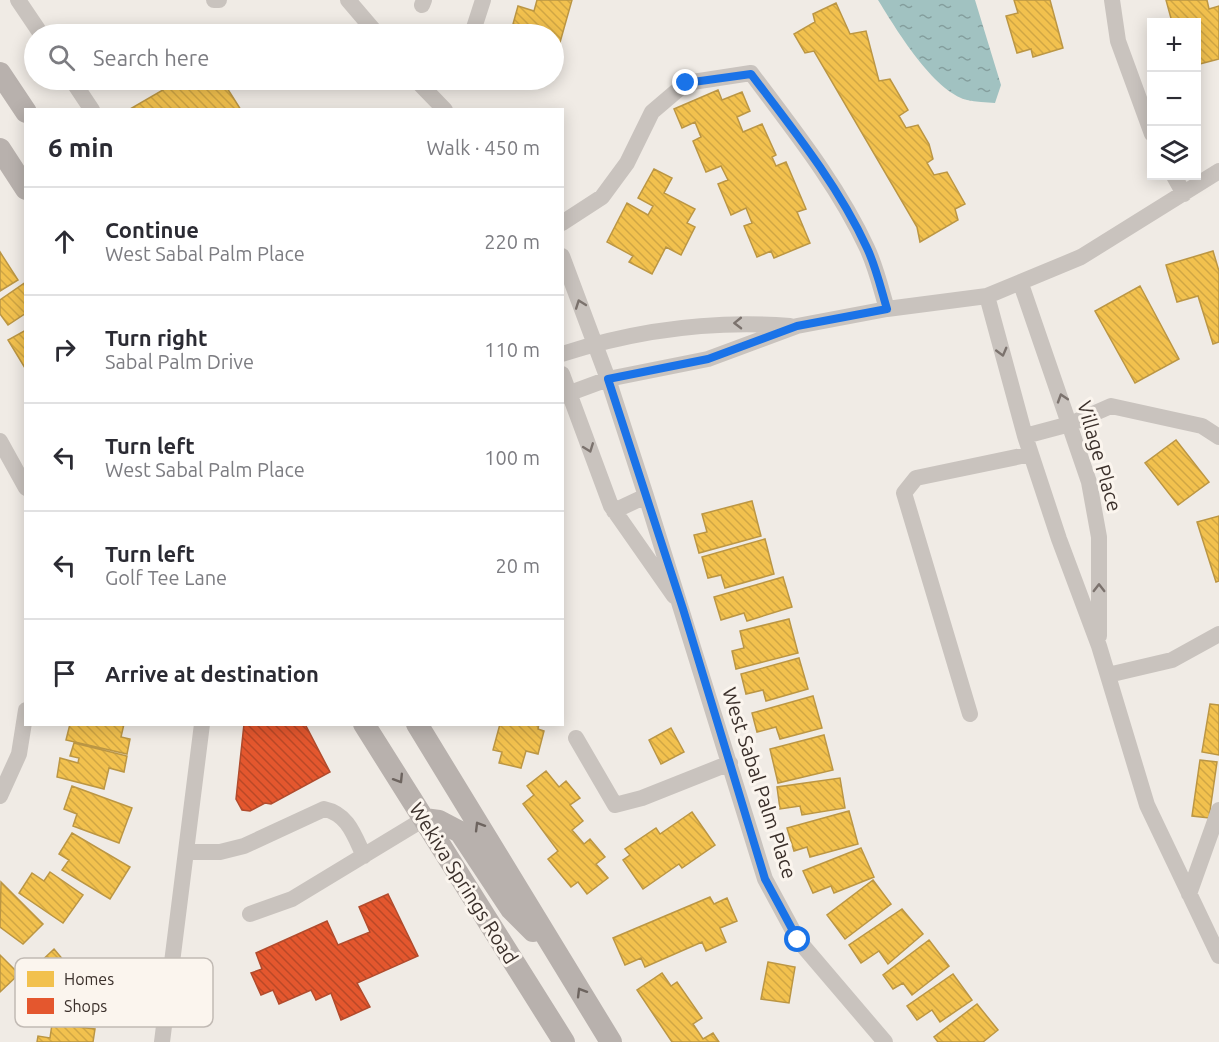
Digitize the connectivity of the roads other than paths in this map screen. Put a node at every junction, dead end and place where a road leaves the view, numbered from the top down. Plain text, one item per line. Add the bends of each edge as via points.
1 (18, 0) edge
2 (214, 0) edge
3 (219, 0) edge
4 (348, 0) edge
5 (483, 0) edge
6 (1112, 0) edge
7 (34, 24) edge
8 (369, 24) edge
9 (475, 24) edge
10 (0, 73) edge
11 (79, 90) edge
12 (425, 90) edge
13 (426, 90) edge
14 (91, 108) edge
15 (437, 108) edge
16 (443, 108) edge
17 (24, 109) edge
18 (1149, 126) edge
19 (0, 149) edge
20 (1219, 171) edge
21 (1176, 180) edge
22 (24, 186) edge
23 (1184, 194) junction
24 (564, 222) edge
25 (564, 261) edge
26 (1021, 284) junction
27 (987, 296) junction
28 (887, 309) junction
29 (797, 326) junction
30 (595, 343) junction
31 (564, 353) edge
32 (608, 379) junction
33 (566, 395) edge
34 (1070, 424) junction
35 (1025, 436) junction
36 (1219, 437) edge
37 (0, 441) edge
38 (1031, 454) junction
39 (24, 484) edge
40 (646, 496) junction
41 (614, 511) junction
42 (683, 609) junction
43 (1219, 634) edge
44 (1099, 646) junction
45 (1108, 675) junction
46 (970, 714) dead end
47 (24, 723) edge
48 (202, 726) edge
49 (365, 726) edge
50 (418, 726) edge
51 (576, 738) dead end
52 (730, 763) junction
53 (0, 796) edge
54 (1219, 810) edge
55 (424, 819) junction
56 (186, 852) junction
57 (364, 856) junction
58 (1189, 894) junction
59 (250, 914) dead end
60 (1219, 956) edge
61 (173, 958) edge
62 (561, 960) junction
63 (164, 1027) edge
64 (162, 1042) edge
65 (564, 1042) edge
66 (611, 1042) edge
67 (885, 1042) edge

1 - 7 street
2 - 3 street
4 - 8 street
5 - 9 street
6 - 18 street via 1118,41
10 - 17 main road
11 - 14 street
12 - 15 street
13 - 16 street
19 - 22 main road
20 - 23 street
21 - 23 street
23 - 26 street via 1081,257
24 - 28 street via 602,196 627,163 652,112 686,83 751,74 845,209 867,249
30 -> 25 street, West Sabal Palm Place
26 - 27 street
34 -> 26 street, Village Place
27 - 28 street
27 -> 35 street, Village Place
28 - 29 street
29 -> 30 street via 740,322 669,328
29 - 32 street via 708,359
30 - 31 street
30 - 32 street, West Sabal Palm Place
32 - 33 street
32 - 40 street, West Sabal Palm Place
33 -> 41 street, West Sabal Palm Place
34 - 35 street
34 - 36 street via 1111,406 1193,423
44 -> 34 street, Village Place via 1100,537 1089,482
35 - 38 street, Village Place
37 - 39 street
38 - 44 street, Village Place
38 - 46 street via 916,478 904,493
40 - 41 street
40 - 42 street, West Sabal Palm Place
41 - 42 street, West Sabal Palm Place
42 - 52 street, West Sabal Palm Place
43 - 45 street via 1172,660
44 - 45 street, Village Place
45 - 58 street, Village Place via 1147,805
47 - 53 street via 19,754
48 - 56 street
49 -> 55 main road, Wekiva Springs Road
62 -> 50 main road
51 - 52 street via 615,805
52 - 67 street, West Sabal Palm Place via 765,879 798,940
54 - 58 street
55 - 57 street
55 - 62 main road via 460,832 511,909
55 - 65 main road, Wekiva Springs Road
56 - 57 street via 220,852 244,846 324,809 340,814 348,822
56 - 61 street
57 - 59 street via 292,899
58 - 60 street, Village Place
66 -> 62 main road
63 - 64 street

